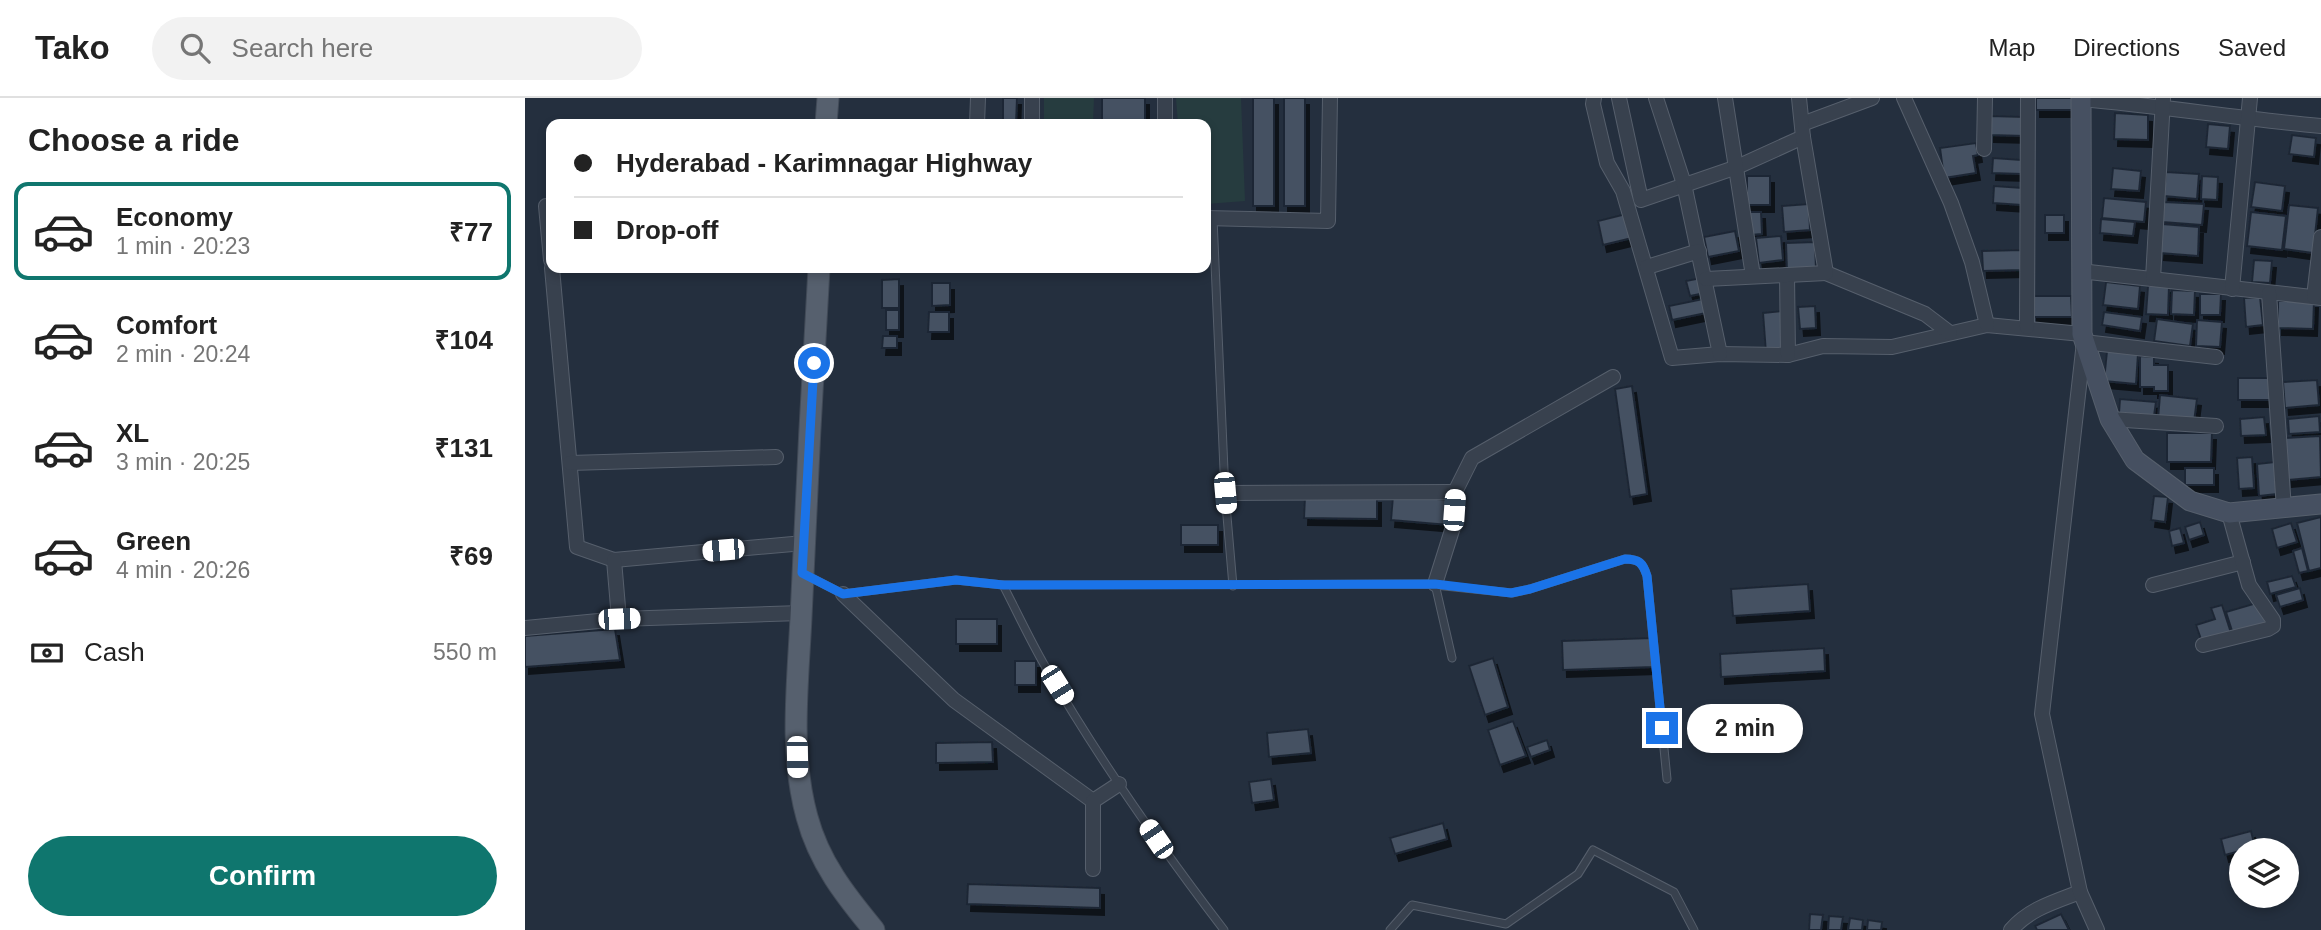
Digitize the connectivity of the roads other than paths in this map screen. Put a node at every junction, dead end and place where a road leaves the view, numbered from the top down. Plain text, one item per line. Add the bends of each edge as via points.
1 (828, 98) edge
2 (978, 98) edge
3 (1032, 98) edge
4 (1165, 98) edge
5 (1330, 98) edge
6 (1594, 98) edge
7 (1619, 98) edge
8 (1656, 98) edge
9 (1725, 98) edge
10 (1799, 98) edge
11 (1871, 98) edge
12 (1905, 98) edge
13 (1985, 98) edge
14 (2028, 98) edge
15 (2250, 98) edge
16 (2081, 99) edge
17 (2163, 102) edge
18 (827, 119) edge
19 (978, 119) edge
20 (1032, 119) edge
21 (1165, 119) edge
22 (2248, 120) junction
23 (2321, 126) edge
24 (1802, 130) junction
25 (1984, 149) dead end
26 (1737, 167) junction
27 (1684, 184) junction
28 (1211, 218) edge
29 (2321, 237) edge
30 (1699, 251) junction
31 (1211, 252) edge
32 (1647, 267) junction
33 (2080, 271) junction
34 (552, 273) edge
35 (819, 273) edge
36 (1826, 273) junction
37 (1787, 275) junction
38 (1753, 276) junction
39 (1706, 279) junction
40 (2153, 279) junction
41 (2231, 289) junction
42 (2269, 293) junction
43 (2317, 298) edge
44 (1987, 324) junction
45 (2027, 327) junction
46 (1950, 332) junction
47 (2083, 338) junction
48 (1720, 354) junction
49 (1788, 355) junction
50 (2216, 357) dead end
51 (1613, 377) dead end
52 (2110, 419) junction
53 (2216, 426) dead end
54 (776, 457) dead end
55 (570, 464) junction
56 (1455, 492) junction
57 (1225, 493) junction
58 (2321, 504) edge
59 (2284, 509) junction
60 (2229, 513) junction
61 (804, 543) junction
62 (614, 560) junction
63 (2243, 562) junction
64 (802, 573) junction
65 (1435, 584) junction
66 (1003, 585) junction
67 (2154, 585) dead end
68 (1233, 586) junction
69 (843, 594) junction
70 (801, 613) junction
71 (619, 619) junction
72 (525, 628) edge
73 (2203, 645) dead end
74 (1452, 658) dead end
75 (1667, 779) dead end
76 (1119, 784) junction
77 (1093, 801) junction
78 (1093, 869) dead end
79 (2080, 892) junction
80 (874, 930) edge
81 (1224, 930) edge
82 (1390, 930) edge
83 (1694, 930) edge
84 (2011, 930) edge
85 (2097, 930) edge

1 - 18 main road
2 - 19 street
3 - 20 street
4 - 21 street
5 - 28 street via 1328,220
6 - 32 street via 1607,163 1623,191
7 - 27 street via 1641,200
8 - 27 street
9 - 26 street
10 - 24 street
11 - 24 street
12 - 44 street via 1951,203
13 - 25 street
14 - 45 street
15 - 22 street
16 - 17 street
16 - 33 main road
17 - 22 street
17 - 40 street
22 - 23 street
22 - 41 street
24 - 26 street
24 - 36 street
26 - 27 street
26 - 38 street
27 - 30 street
29 - 43 street
30 - 32 street
30 - 39 street
31 - 57 lane
32 - 48 street via 1672,358
33 - 40 street
33 - 47 main road
34 - 55 street
35 - 61 main road
36 - 37 street
36 - 46 street via 1924,314
37 - 38 street
37 - 49 street
38 - 39 street
39 - 48 street
40 - 41 street
41 - 42 street
42 - 43 street
42 - 59 street
44 - 45 street
44 - 46 street
45 - 47 street
46 - 49 street via 1892,347 1823,346
47 - 50 street
47 - 52 main road
47 - 79 street via 2042,714
48 - 49 street
51 - 56 street via 1472,458
52 - 53 street
52 - 60 main road via 2135,460 2190,500
54 - 55 street
55 - 62 street via 577,547
56 - 57 street
56 - 65 street via 1453,527
57 - 68 lane
58 - 59 main road
59 - 60 main road
60 - 63 street
61 - 62 street
61 - 64 main road
62 - 71 street
63 - 67 street
63 - 73 street via 2249,585 2273,626
64 - 69 lane
64 - 70 main road
65 - 68 lane
65 - 74 lane
65 - 75 lane via 1511,593 1625,559 1644,565
66 - 68 lane
66 - 69 lane via 956,580
66 - 76 lane via 1044,665
69 - 77 street via 954,700
70 - 71 street
70 - 80 main road via 798,778 807,819 823,861
71 - 72 street
76 - 77 street
76 - 81 lane
77 - 78 street
79 - 84 street via 2042,906
79 - 85 street
82 - 83 lane via 1412,905 1506,924 1578,874 1593,850 1674,892

